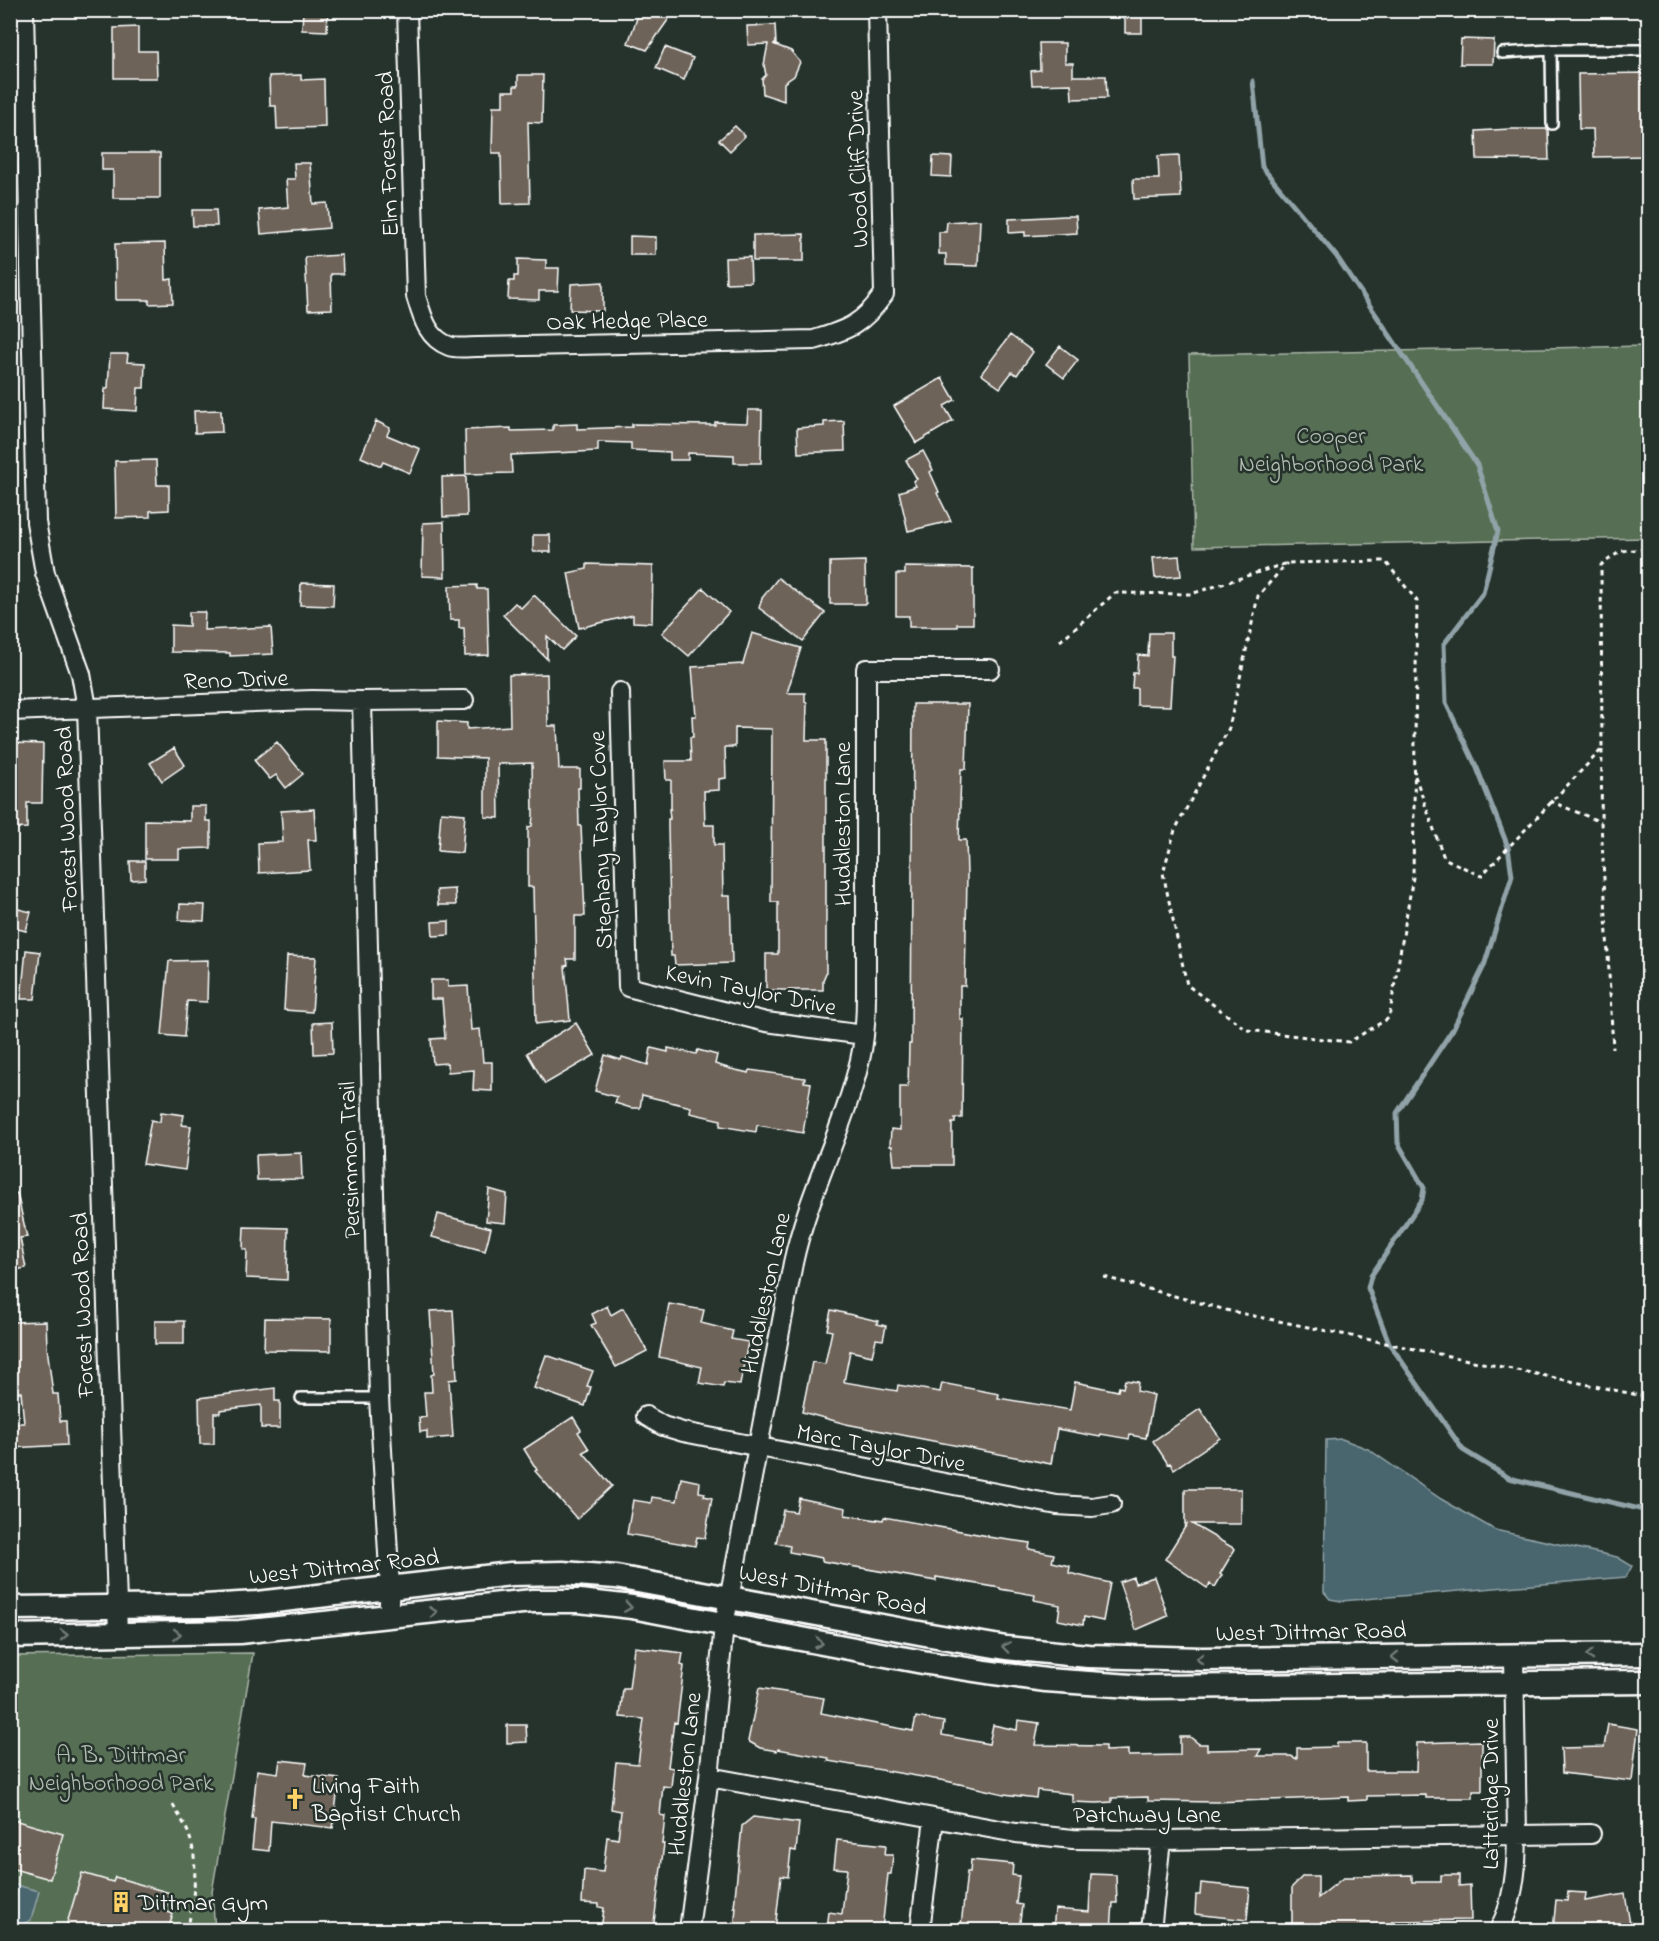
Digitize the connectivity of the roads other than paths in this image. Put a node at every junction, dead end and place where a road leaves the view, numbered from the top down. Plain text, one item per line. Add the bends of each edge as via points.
1 (24, 10) edge
2 (407, 10) edge
3 (877, 10) edge
4 (1551, 50) junction
5 (1648, 50) edge
6 (1502, 53) dead end
7 (1552, 124) dead end
8 (416, 296) joint
9 (864, 319) joint
10 (990, 669) dead end
11 (620, 692) dead end
12 (464, 699) dead end
13 (363, 701) junction
14 (87, 708) junction
15 (10, 711) edge
16 (628, 987) joint
17 (864, 1035) junction
18 (301, 1398) dead end
19 (379, 1398) junction
20 (646, 1416) dead end
21 (758, 1448) junction
22 (1111, 1504) dead end
23 (390, 1588) junction
24 (729, 1597) junction
25 (118, 1607) junction
26 (10, 1608) edge
27 (388, 1617) junction
28 (724, 1625) junction
29 (118, 1634) junction
30 (10, 1636) edge
31 (1648, 1654) edge
32 (1514, 1656) junction
33 (1648, 1682) edge
34 (1515, 1684) junction
35 (709, 1778) junction
36 (934, 1819) junction
37 (1591, 1834) dead end
38 (1516, 1835) junction
39 (1161, 1840) junction
40 (689, 1930) edge
41 (920, 1930) edge
42 (1151, 1930) edge
43 (1499, 1930) edge

1 - 14 street, Forest Wood Road via 36,522 45,573 81,674
2 - 8 street, Elm Forest Road
3 - 9 street, Wood Cliff Drive via 884,294
4 - 5 lane
4 - 6 lane
4 - 7 lane
8 - 9 street, Oak Hedge Place via 424,323 434,337 450,347 814,340 841,332
10 - 17 street, Huddleston Lane via 866,669
11 - 16 street, Stephany Taylor Cove
12 - 13 street, Reno Drive
13 - 14 street, Reno Drive
13 - 19 street, Persimmon Trail
14 - 15 street, Reno Drive
14 - 25 street, Forest Wood Road
16 - 17 street, Kevin Taylor Drive via 765,1022
17 - 21 street, Huddleston Lane via 855,1078 798,1241
18 - 19 lane
19 - 23 street, Persimmon Trail
20 - 21 street, Marc Taylor Drive via 683,1432
21 - 22 street, Marc Taylor Drive via 1057,1505
21 - 24 street, Huddleston Lane
23 - 24 street, West Dittmar Road via 511,1574 563,1573 615,1577
23 - 25 street, West Dittmar Road via 257,1603
23 - 27 street, Persimmon Trail
24 - 28 street, Huddleston Lane
32 -> 24 street, West Dittmar Road via 1088,1656 1006,1648
25 - 26 street, West Dittmar Road
25 - 29 street, Forest Wood Road
27 -> 28 street via 556,1600 632,1607
29 -> 27 street via 240,1632
28 -> 34 street via 928,1664 1092,1684
28 - 35 street, Huddleston Lane
30 -> 29 street
31 -> 32 street, West Dittmar Road
32 - 34 street, Latteridge Drive
33 - 34 street
34 - 38 street, Latteridge Drive
35 - 36 street, Patchway Lane
35 - 40 street, Huddleston Lane
36 - 39 street, Patchway Lane via 1046,1837
36 - 41 street
37 - 38 street, Patchway Lane
38 - 39 street, Patchway Lane
38 - 43 street, Latteridge Drive via 1512,1892
39 - 42 street

